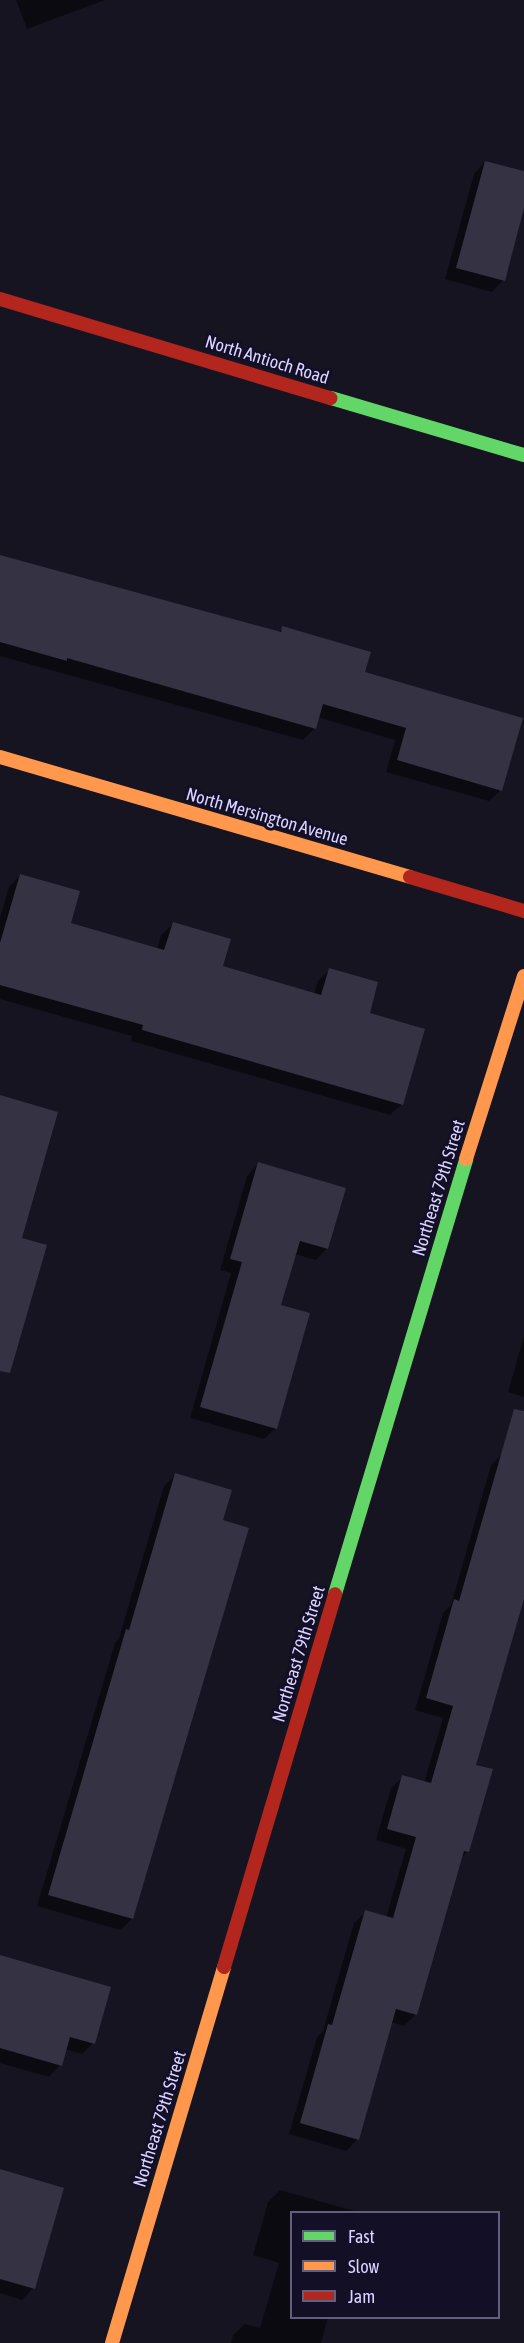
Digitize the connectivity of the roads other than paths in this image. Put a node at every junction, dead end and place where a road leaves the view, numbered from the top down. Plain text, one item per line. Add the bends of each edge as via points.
1 (0, 299) edge
2 (524, 455) edge
3 (0, 757) edge
4 (524, 911) edge
5 (524, 976) edge
6 (112, 2343) edge

1 - 2 street, North Antioch Road
3 - 4 street, North Mersington Avenue
5 - 6 street, Northeast 79th Street

